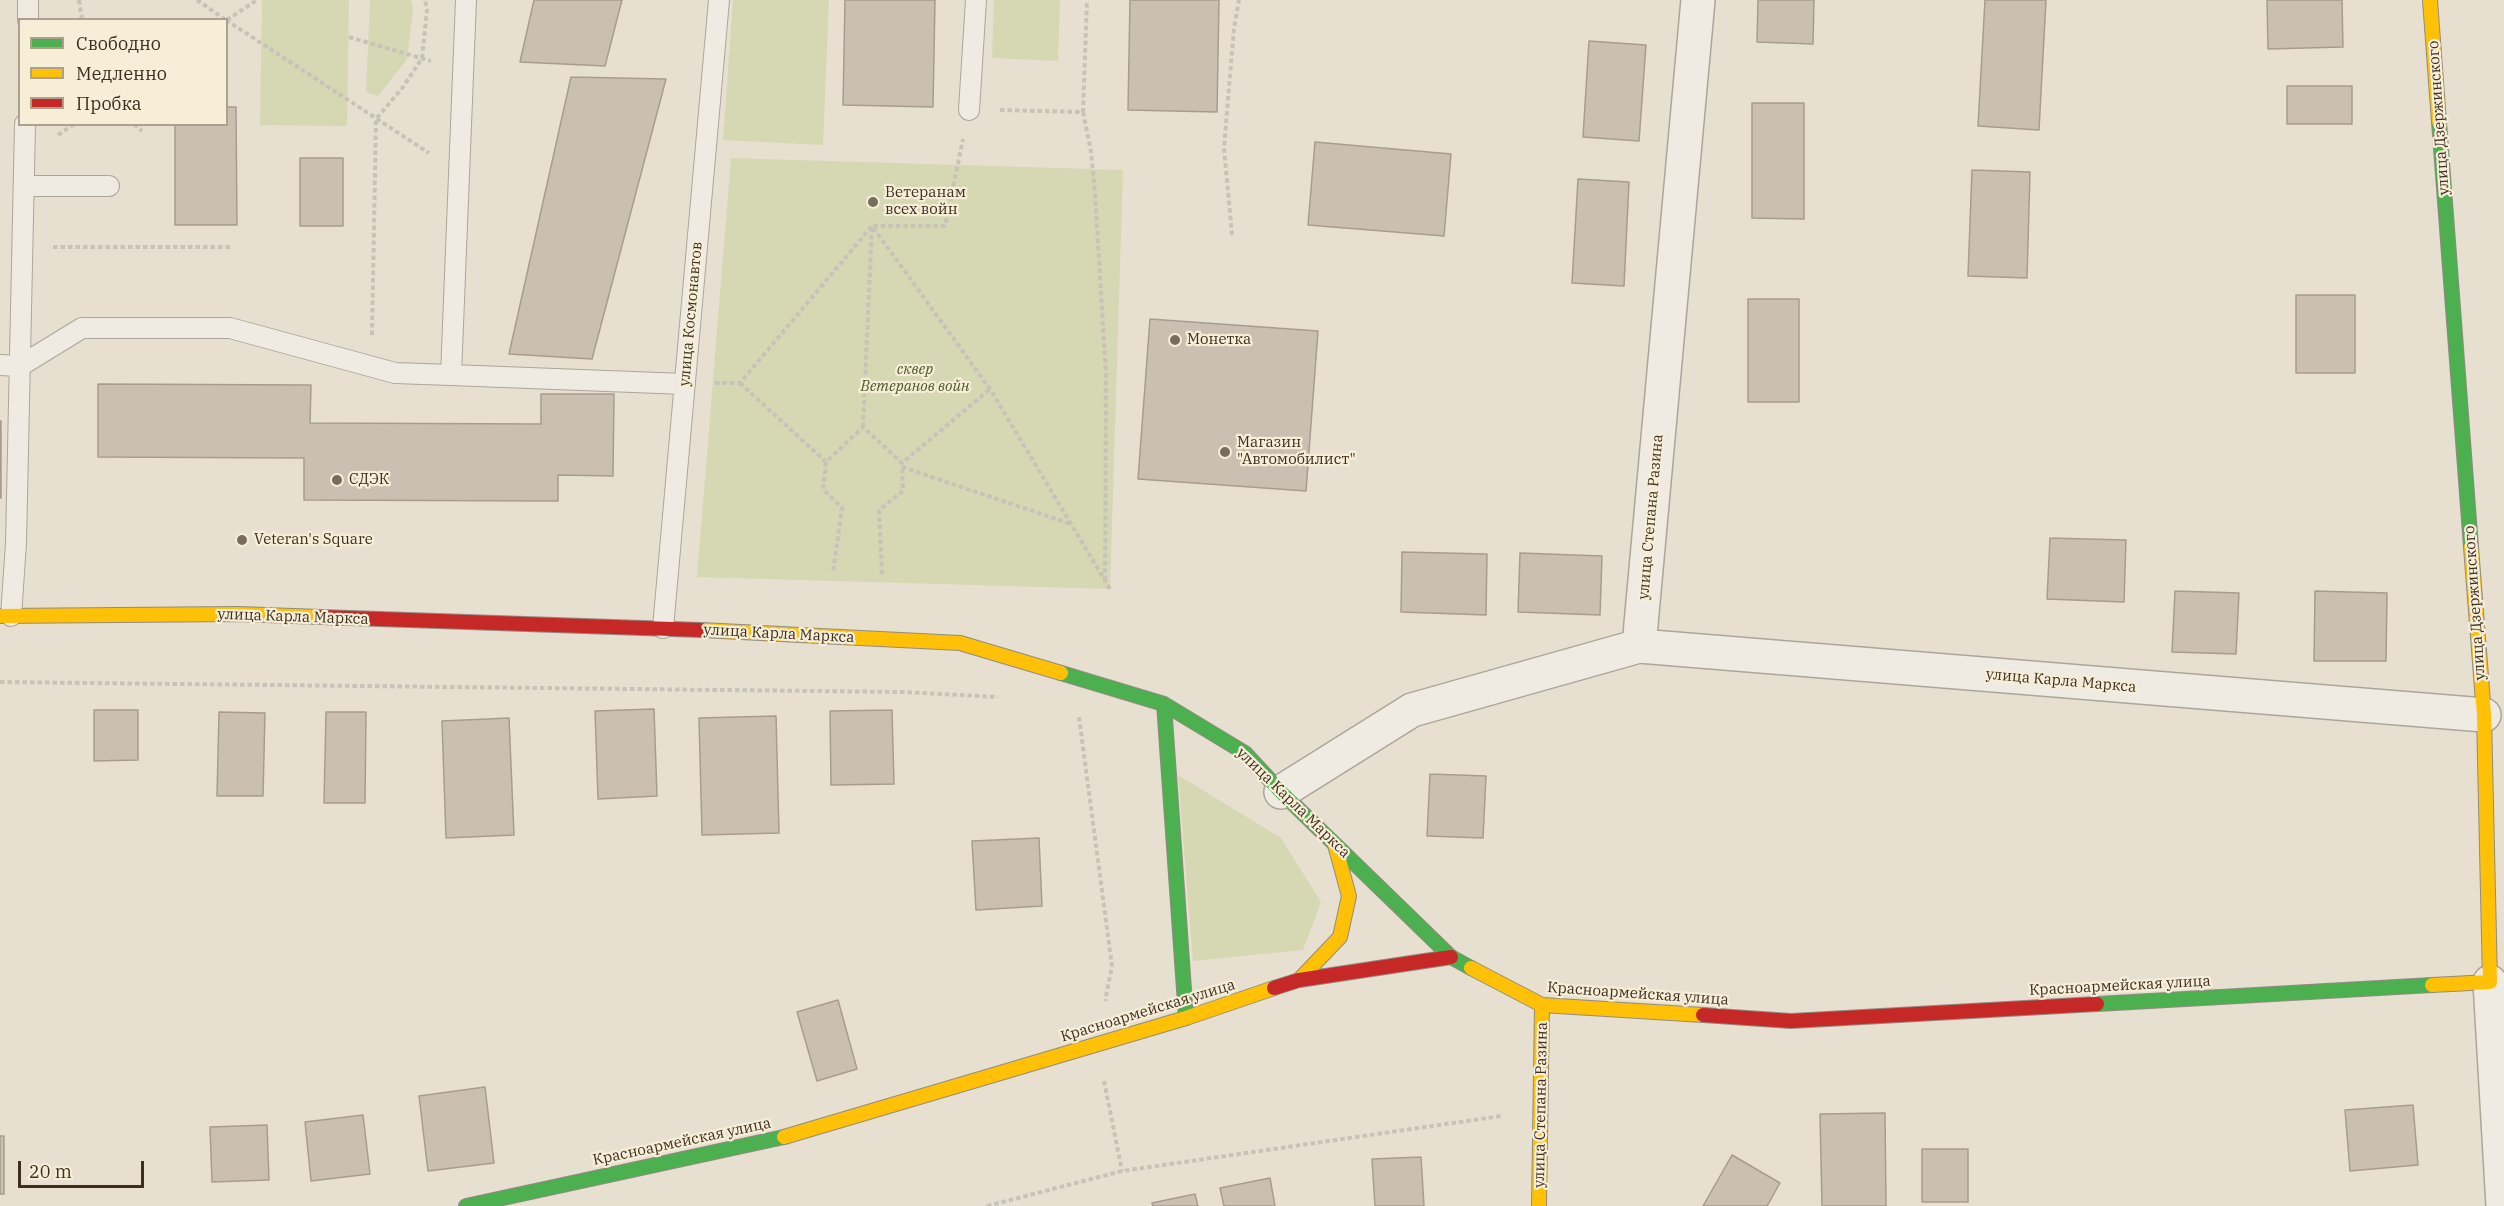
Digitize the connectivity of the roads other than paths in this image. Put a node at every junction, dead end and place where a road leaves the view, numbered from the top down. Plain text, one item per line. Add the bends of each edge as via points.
1 (28, 0) edge
2 (466, 0) edge
3 (719, 0) edge
4 (976, 0) edge
5 (1698, 0) edge
6 (2430, 0) edge
7 (28, 18) edge
8 (969, 110) road end
9 (25, 126) edge
10 (24, 186) junction
11 (109, 186) dead end
12 (0, 365) edge
13 (20, 366) junction
14 (451, 375) junction
15 (685, 384) junction
16 (5, 616) edge
17 (663, 628) junction
18 (1639, 646) junction
19 (1164, 704) junction
20 (2484, 715) junction
21 (1281, 792) junction
22 (1335, 844) junction
23 (1451, 957) junction
24 (1299, 980) junction
25 (2490, 982) junction
26 (1542, 1005) junction
27 (1185, 1018) junction
28 (466, 1206) edge
29 (1539, 1206) edge
30 (2503, 1206) edge

1 - 7 lane
2 - 14 lane
3 - 15 lane, улица Космонавтов
4 - 8 lane
5 - 18 street, улица Степана Разина
6 - 20 main road, улица Дзержинского
9 - 10 lane
10 - 11 lane
10 - 13 lane
12 - 13 lane
13 - 14 lane via 82,328 230,328 395,373
13 - 16 lane via 16,543
14 - 15 lane
15 - 17 lane, улица Космонавтов
16 - 17 main road, улица Карла Маркса via 238,614
17 - 19 main road, улица Карла Маркса via 960,643
18 - 20 street, улица Карла Маркса
18 - 21 street via 1412,710
19 - 21 main road, улица Карла Маркса via 1245,753
19 - 27 main road
20 - 25 main road, улица Дзержинского
21 - 22 main road, улица Карла Маркса
22 - 23 main road, улица Карла Маркса
22 - 24 main road via 1349,896 1340,937
23 - 24 main road, Красноармейская улица
23 - 26 main road, Красноармейская улица
24 - 27 main road, Красноармейская улица
25 - 26 main road, Красноармейская улица via 1791,1021
25 - 30 street, улица Дзержинского
26 - 29 main road, улица Степана Разина
27 - 28 main road, Красноармейская улица via 773,1140

